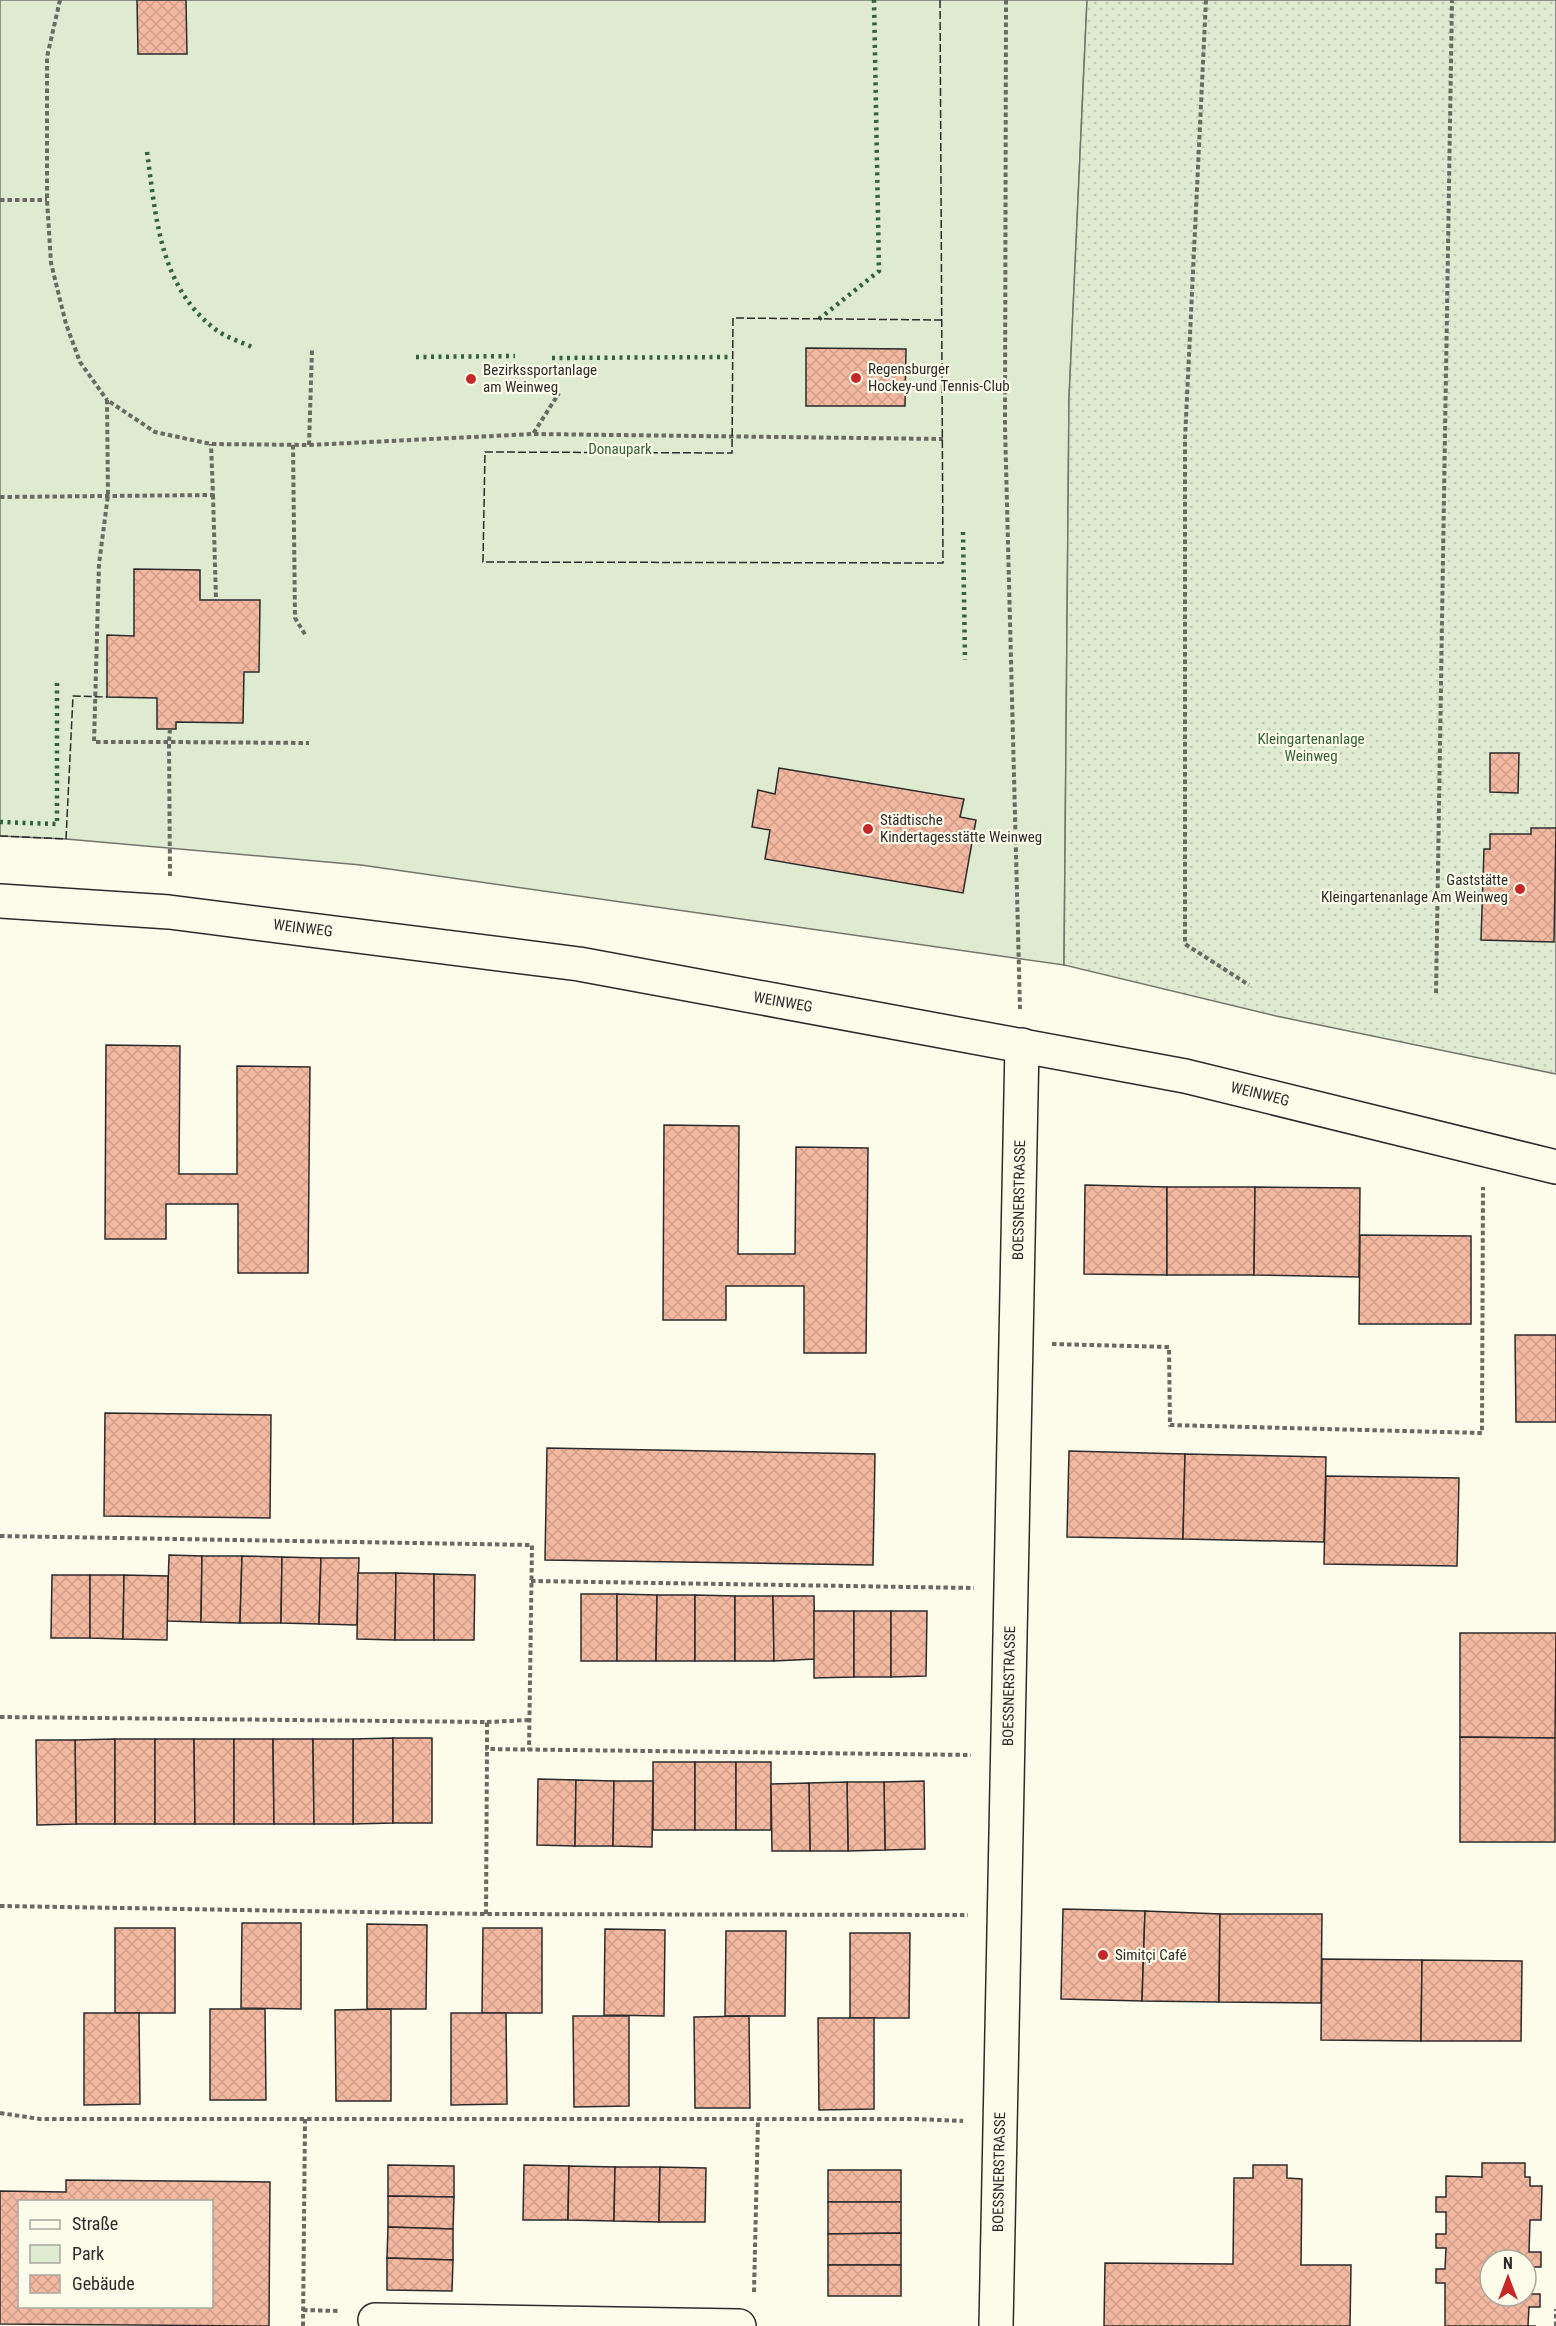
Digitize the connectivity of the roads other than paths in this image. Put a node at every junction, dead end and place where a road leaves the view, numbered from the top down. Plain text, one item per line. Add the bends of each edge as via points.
1 (0, 901) edge
2 (1022, 1045) junction
3 (1556, 1167) edge
4 (747, 2314) edge
5 (375, 2320) dead end
6 (996, 2326) edge

1 - 2 street, WEINWEG via 170,912 579,964
2 - 3 street, WEINWEG via 1185,1076
2 - 6 street, BOESSNERSTRASSE
4 - 5 street

